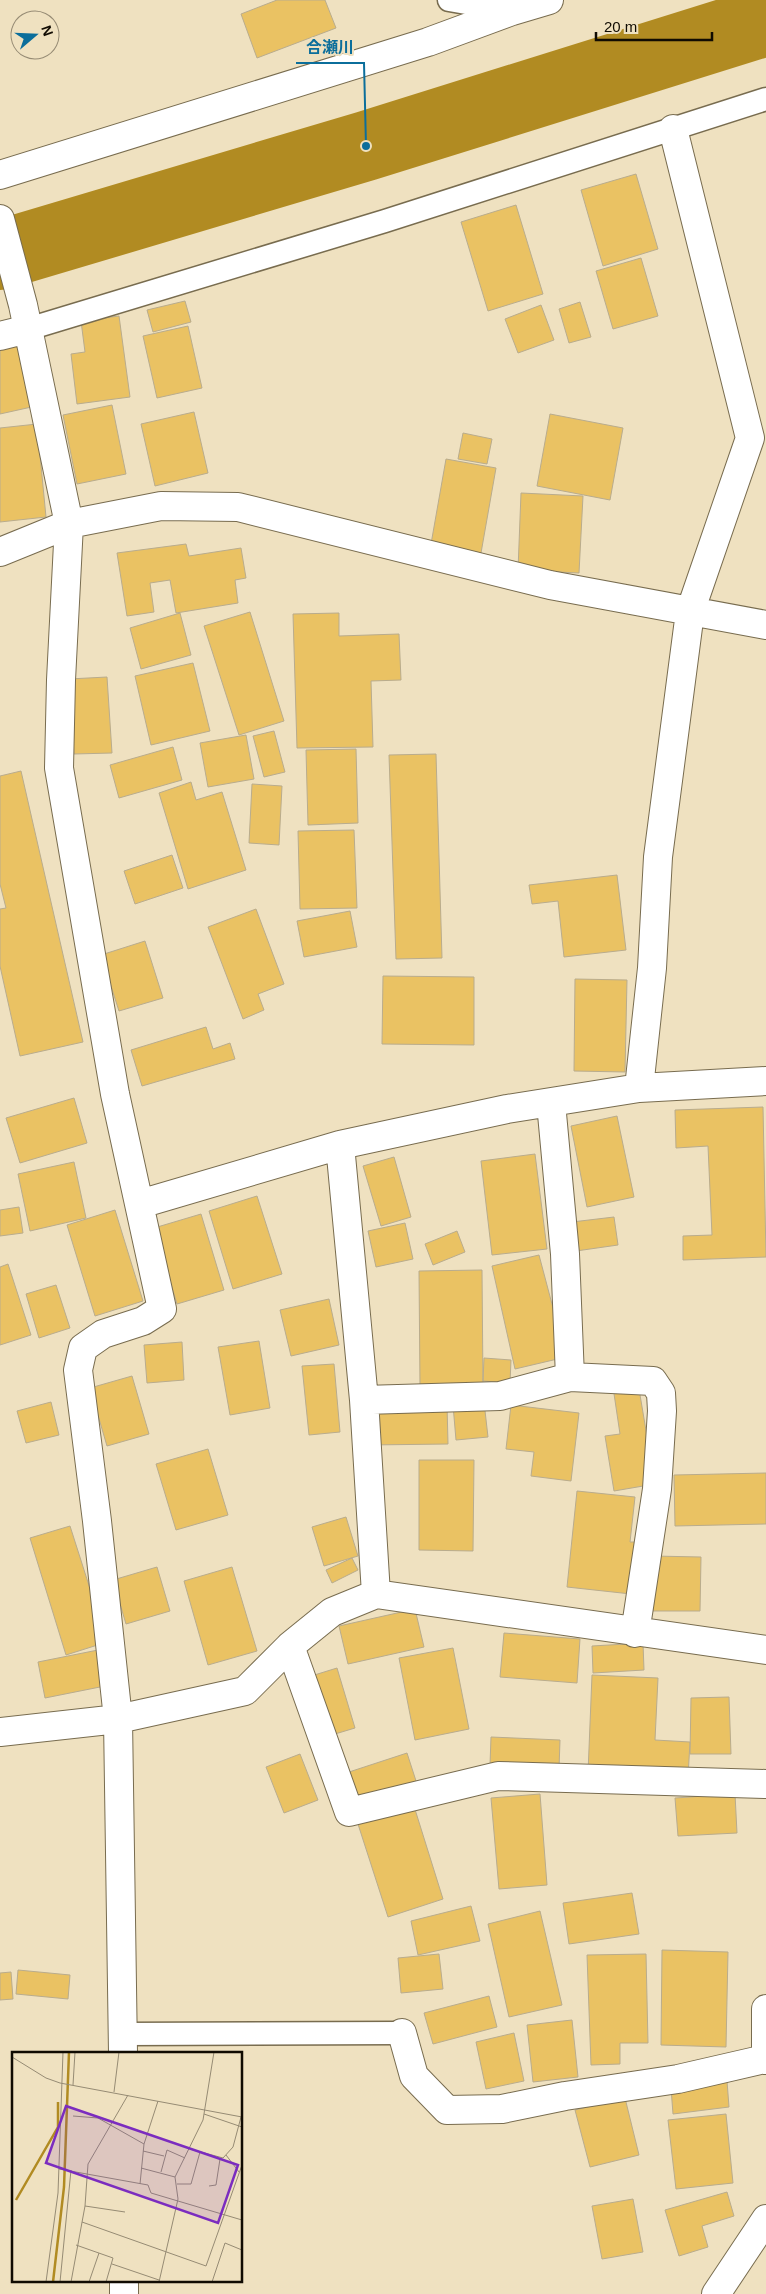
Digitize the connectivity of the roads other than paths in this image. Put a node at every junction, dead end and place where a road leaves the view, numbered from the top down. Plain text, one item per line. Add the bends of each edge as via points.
1 (449, 0) edge
2 (549, 0) edge
3 (512, 11) junction
4 (766, 99) edge
5 (674, 129) junction
6 (0, 175) edge
7 (0, 219) edge
8 (26, 317) junction
9 (0, 336) edge
10 (69, 524) junction
11 (0, 552) edge
12 (690, 612) junction
13 (766, 625) edge
14 (766, 1081) edge
15 (639, 1088) junction
16 (550, 1103) junction
17 (340, 1145) junction
18 (140, 1204) junction
19 (570, 1377) junction
20 (364, 1400) junction
21 (376, 1594) junction
22 (635, 1633) junction
23 (290, 1646) junction
24 (766, 1650) edge
25 (118, 1719) junction
26 (0, 1732) edge
27 (766, 1784) edge
28 (766, 2009) edge
29 (402, 2033) joint
30 (123, 2043) edge
31 (766, 2060) edge
32 (766, 2219) edge
33 (716, 2294) edge

1 - 3 lane
2 - 3 street
3 - 6 street via 428,42
4 - 5 lane
5 - 8 lane via 385,220
5 - 12 street via 750,438
7 - 8 street
8 - 9 street
8 - 10 street
10 - 11 street
10 - 12 street via 161,506 238,507 550,585
10 - 18 street via 59,768 115,1094
12 - 13 street
12 - 15 street via 658,856 652,968
14 - 15 street
15 - 16 street
16 - 17 street via 507,1109
16 - 19 street via 565,1254
17 - 18 street
17 - 20 street
18 - 25 street via 162,1309 143,1321 103,1334 83,1348 78,1370
19 - 20 street via 500,1396
19 - 22 street via 653,1382 660,1393 662,1410 657,1488
20 - 21 street
21 - 22 street
21 - 23 street via 332,1612
22 - 24 street
23 - 25 street via 245,1691
23 - 27 street via 349,1812 498,1776
25 - 26 street
25 - 30 street
28 - 31 street
29 - 30 lane
29 - 31 street via 414,2076 447,2110 502,2109 678,2079
32 - 33 street

